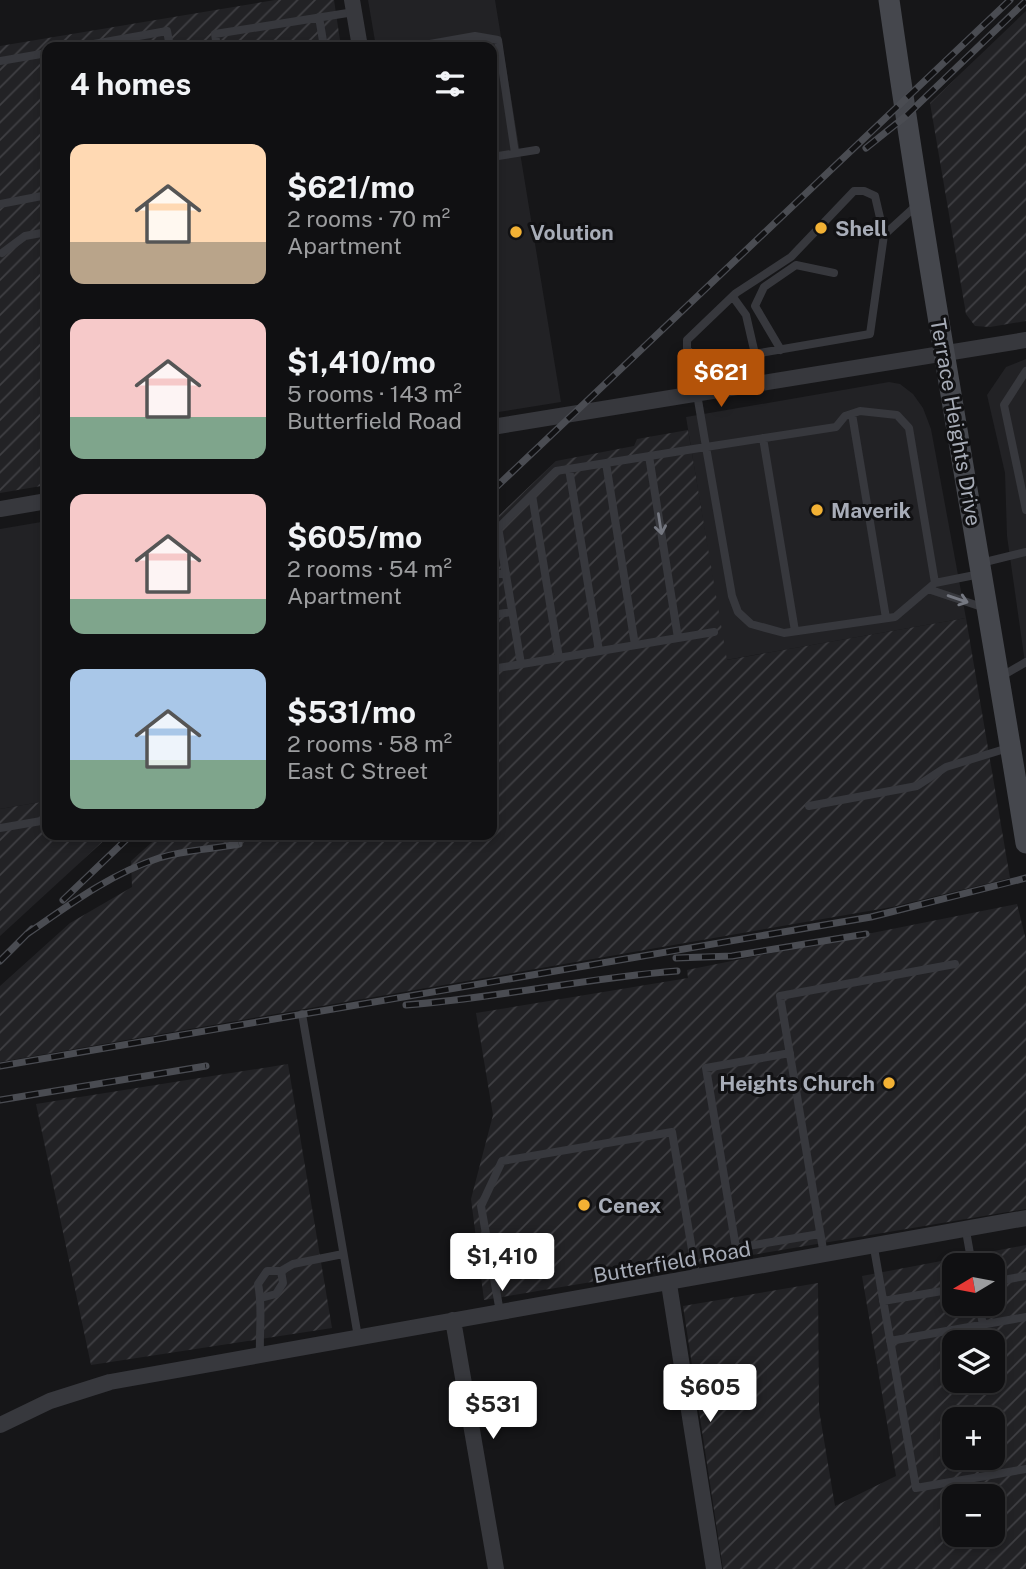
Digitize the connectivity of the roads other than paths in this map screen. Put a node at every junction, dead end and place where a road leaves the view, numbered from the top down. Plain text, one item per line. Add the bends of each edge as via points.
1 (890, 0) edge
2 (353, 6) edge
3 (319, 17) junction
4 (105, 42) edge
5 (169, 42) edge
6 (216, 42) edge
7 (323, 42) edge
8 (359, 42) edge
9 (442, 42) edge
10 (42, 53) edge
11 (0, 61) edge
12 (536, 150) dead end
13 (515, 153) junction
14 (497, 156) edge
15 (42, 196) edge
16 (919, 203) junction
17 (0, 204) edge
18 (42, 233) edge
19 (884, 234) junction
20 (2, 253) dead end
21 (834, 273) dead end
22 (733, 297) junction
23 (1026, 340) edge
24 (781, 350) junction
25 (755, 354) junction
26 (943, 354) junction
27 (719, 360) junction
28 (1026, 371) edge
29 (724, 389) junction
30 (697, 394) junction
31 (852, 414) junction
32 (497, 426) edge
33 (763, 438) junction
34 (706, 447) junction
35 (649, 456) junction
36 (606, 463) junction
37 (569, 469) junction
38 (533, 495) junction
39 (42, 502) edge
40 (0, 509) edge
41 (1026, 510) edge
42 (497, 528) edge
43 (497, 538) edge
44 (1026, 552) edge
45 (982, 568) junction
46 (506, 573) junction
47 (497, 574) edge
48 (931, 586) junction
49 (988, 610) junction
50 (512, 612) junction
51 (497, 614) edge
52 (886, 618) junction
53 (795, 631) junction
54 (714, 632) dead end
55 (678, 638) junction
56 (635, 645) junction
57 (599, 651) junction
58 (559, 658) junction
59 (1026, 663) edge
60 (520, 664) junction
61 (497, 667) edge
62 (999, 677) junction
63 (1011, 747) junction
64 (809, 806) dead end
65 (42, 821) edge
66 (0, 828) edge
67 (1025, 833) edge
68 (955, 964) dead end
69 (302, 1014) dead end
70 (790, 1053) junction
71 (1026, 1218) edge
72 (966, 1231) junction
73 (820, 1234) junction
74 (874, 1248) junction
75 (970, 1253) edge
76 (343, 1254) junction
77 (824, 1256) junction
78 (281, 1270) junction
79 (1026, 1276) edge
80 (697, 1279) junction
81 (1005, 1280) edge
82 (669, 1284) junction
83 (942, 1291) edge
84 (261, 1298) junction
85 (883, 1301) junction
86 (500, 1312) junction
87 (981, 1316) edge
88 (1026, 1317) edge
89 (453, 1320) junction
90 (983, 1325) junction
91 (358, 1337) junction
92 (890, 1341) junction
93 (260, 1354) junction
94 (0, 1425) edge
95 (1026, 1469) edge
96 (496, 1569) edge
97 (714, 1569) edge

1 - 16 main road, Terrace Heights Drive
2 - 3 lane
2 - 8 street
3 - 6 lane via 215,34
3 - 7 lane
4 - 5 lane via 167,31
9 - 13 lane via 475,36 498,40
10 - 11 lane
12 - 13 lane
13 - 14 lane
15 - 17 lane
16 - 19 lane
16 - 26 main road, Terrace Heights Drive
18 - 20 lane via 25,236
19 - 22 lane via 875,196 854,191 791,257
19 - 24 lane via 870,334
21 - 24 lane via 796,265 764,287 755,306
22 - 25 lane via 746,315
22 - 27 lane via 687,340 687,349 699,362
23 - 26 street
24 - 25 lane
25 - 27 lane
26 - 29 street
26 - 45 main road, Terrace Heights Drive
27 - 29 lane
28 - 41 lane via 1004,405
29 - 30 street
30 - 32 street
30 - 34 lane
31 - 33 lane via 836,427
31 - 48 lane via 897,415 909,428
31 - 52 lane
33 - 34 lane
33 - 53 lane
34 - 35 lane
34 - 53 lane via 738,612 768,631
35 - 36 lane
35 -> 55 lane
36 - 37 lane
36 - 56 lane
37 - 38 lane via 556,471
37 - 57 lane
38 - 42 lane
38 - 58 lane
39 - 40 street
43 - 46 lane
44 - 45 lane
45 - 48 lane
45 - 49 main road, Terrace Heights Drive
46 - 47 lane
46 - 50 lane
48 -> 49 lane
48 - 52 lane via 895,617
49 - 62 main road, Terrace Heights Drive
50 - 51 lane
50 - 60 lane
52 - 53 lane
54 - 55 lane
55 - 56 lane
56 - 57 lane
57 - 58 lane
58 - 60 lane
59 - 62 lane
60 - 61 lane
62 - 63 main road, Terrace Heights Drive
63 - 64 lane via 946,767 917,786
63 - 67 main road, Terrace Heights Drive
65 - 66 lane
68 - 70 lane via 780,996
69 - 76 lane
70 - 73 lane
70 - 73 lane via 706,1068 736,1248
71 - 72 street, Butterfield Road
72 - 74 street, Butterfield Road
72 - 75 lane
73 - 77 lane
74 - 77 street, Butterfield Road
74 - 85 lane
76 - 78 lane
76 - 91 lane
77 - 80 street, Butterfield Road
78 - 84 lane via 283,1283 276,1294
78 - 84 lane via 267,1270 258,1283
79 - 81 lane
80 - 82 street, Butterfield Road
80 - 86 lane via 672,1132 502,1161 481,1206
82 - 86 street, Butterfield Road
82 - 97 street
83 - 85 lane
84 - 93 lane
85 - 92 lane
86 - 89 street, Butterfield Road
87 - 90 lane
88 - 90 lane
89 - 91 street, Butterfield Road
89 - 96 street
90 - 92 lane
91 - 93 street, Butterfield Road
92 - 95 lane via 916,1489
93 - 94 street, Butterfield Road via 110,1381 50,1401

